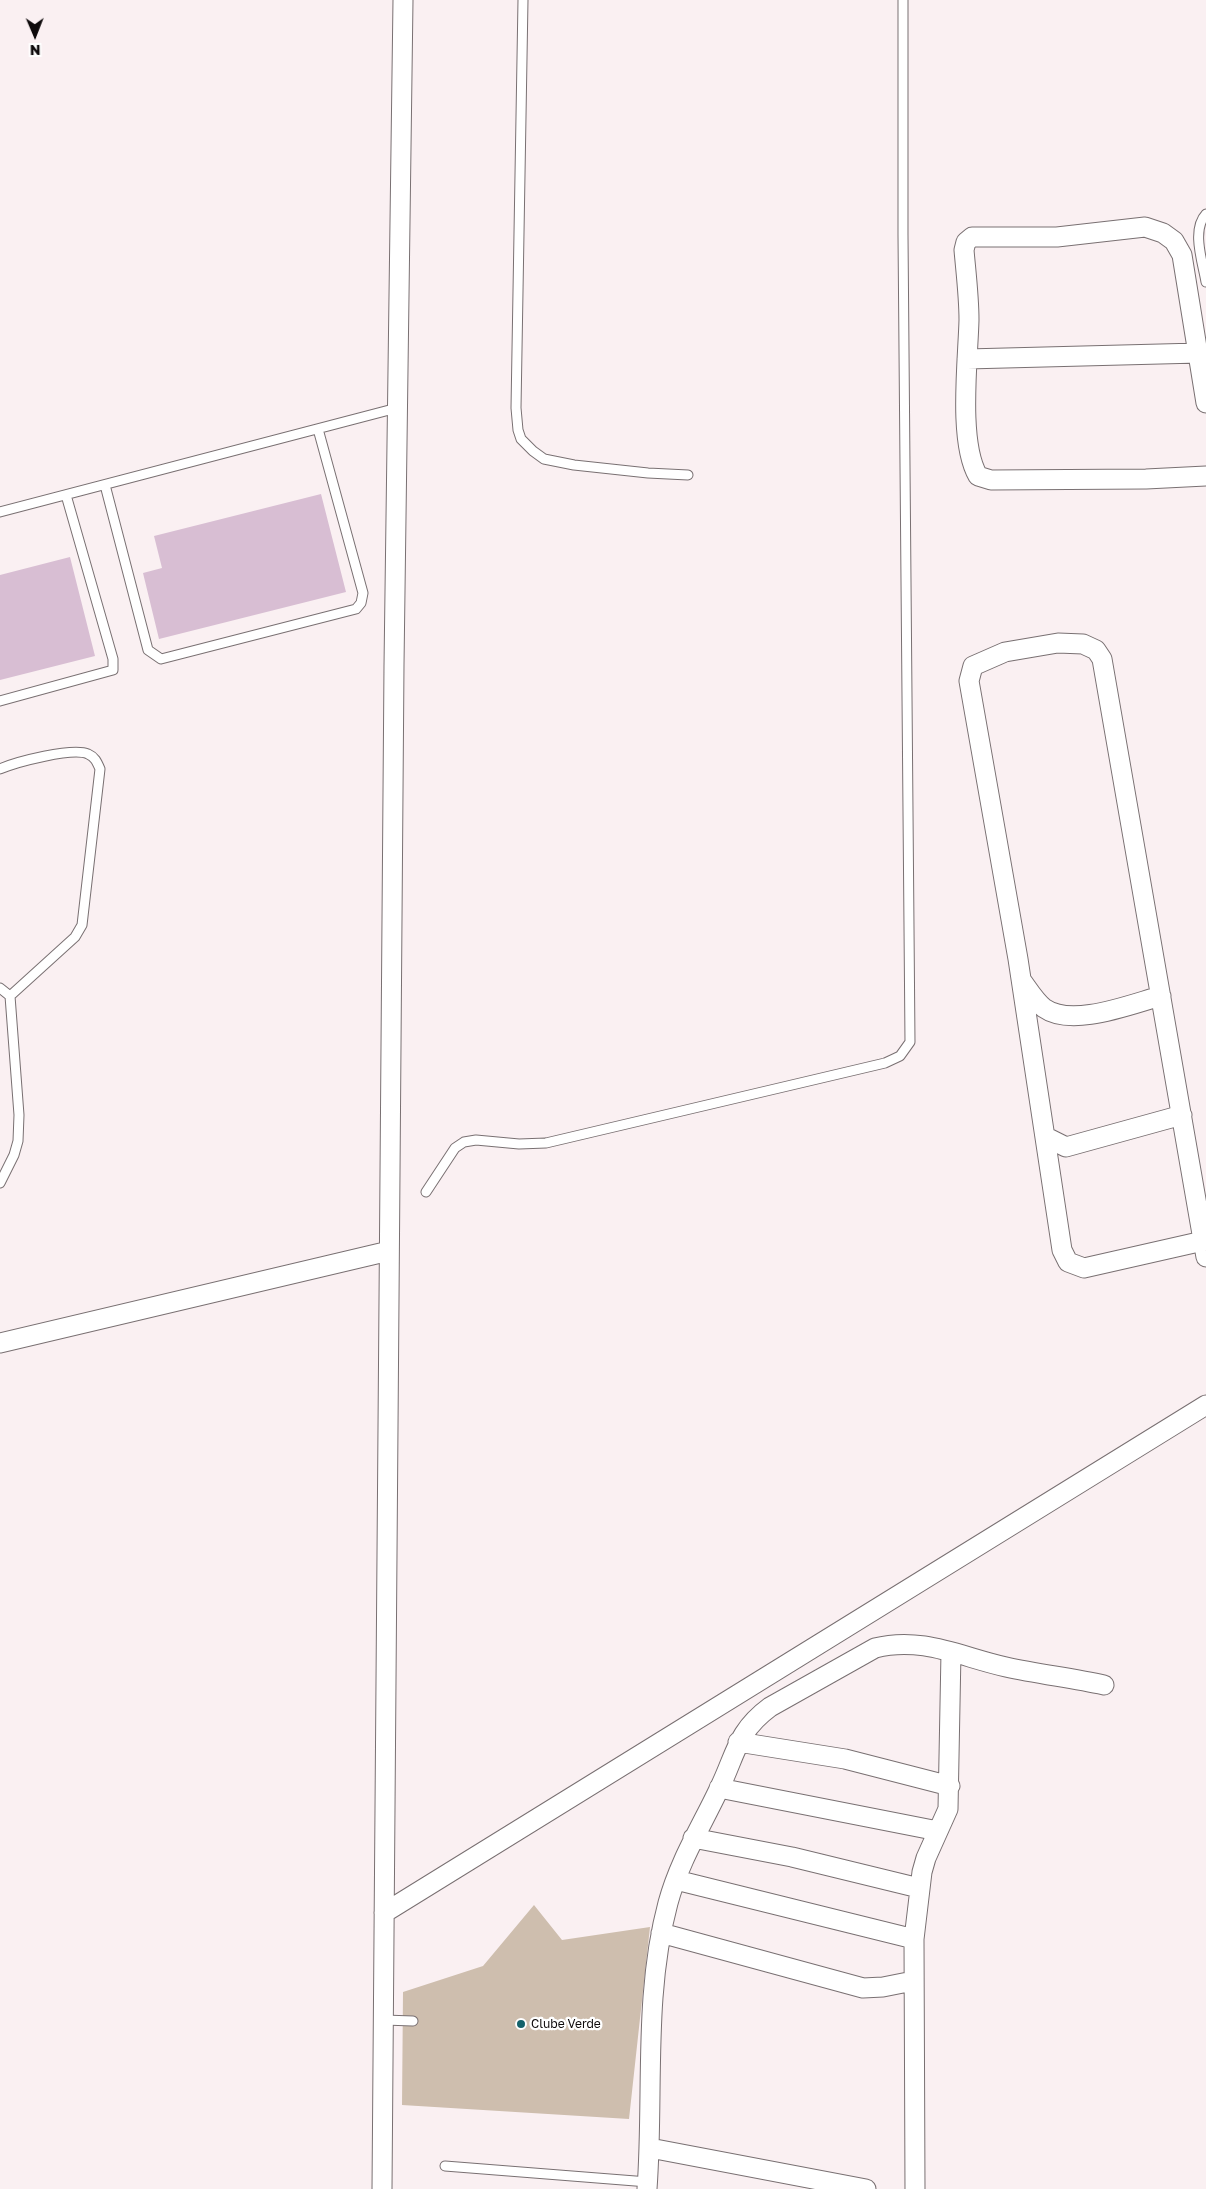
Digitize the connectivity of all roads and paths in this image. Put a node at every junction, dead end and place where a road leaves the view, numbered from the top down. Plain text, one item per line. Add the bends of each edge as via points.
1 (403, 0) edge
2 (523, 0) edge
3 (903, 0) edge
4 (1206, 214) edge
5 (1206, 282) edge
6 (1199, 353) junction
7 (966, 359) junction
8 (1206, 403) edge
9 (398, 408) junction
10 (318, 429) junction
11 (688, 475) dead end
12 (1206, 476) edge
13 (105, 485) junction
14 (66, 495) junction
15 (0, 512) edge
16 (0, 701) edge
17 (0, 769) edge
18 (1022, 981) junction
19 (0, 988) edge
20 (10, 996) junction
21 (1161, 996) junction
22 (1182, 1115) junction
23 (1046, 1137) junction
24 (0, 1183) edge
25 (426, 1192) dead end
26 (1205, 1249) edge
27 (389, 1251) junction
28 (0, 1342) edge
29 (1206, 1405) edge
30 (951, 1652) junction
31 (1104, 1685) dead end
32 (738, 1742) junction
33 (950, 1786) junction
34 (719, 1788) junction
35 (938, 1832) junction
36 (693, 1838) junction
37 (676, 1880) junction
38 (919, 1888) junction
39 (384, 1912) junction
40 (661, 1933) junction
41 (914, 1939) junction
42 (914, 1981) junction
43 (384, 2020) junction
44 (413, 2021) dead end
45 (650, 2148) junction
46 (445, 2166) dead end
47 (648, 2186) edge
48 (382, 2189) edge
49 (866, 2189) edge
50 (915, 2189) edge

1 - 9 street
2 - 11 lane via 516,408 521,439 544,459 608,469
3 - 25 lane via 910,1042 900,1056 885,1063 546,1143 464,1142 455,1148
4 - 5 lane via 1198,235
6 - 7 street
6 - 7 street via 1182,255 1174,241 1163,232 1144,227 1057,237 972,237 964,250 969,320
6 - 8 street
7 - 12 street via 968,434 971,463 978,476 991,480
9 - 10 lane
9 - 27 street
10 - 13 lane
10 - 13 lane via 363,593 356,609 161,659 148,650
13 - 14 lane
14 - 15 lane
14 - 16 lane via 114,659 113,670
17 - 20 lane via 76,752 94,757 100,769 82,924 75,937
18 - 21 street via 1044,1008 1062,1015 1094,1015
18 - 21 street via 969,680 973,666 1005,652 1058,643 1083,644 1096,650 1102,659
18 - 23 street
19 - 20 lane
20 - 24 lane via 18,1141
21 - 22 street
22 - 23 street via 1066,1147
22 - 26 street
23 - 26 street via 1062,1250 1068,1262 1084,1268
27 - 28 street
27 - 39 street
29 - 39 street
30 - 31 street via 1023,1671
30 - 32 street via 912,1643 875,1648 755,1718
30 - 33 street
32 - 33 street via 844,1759
32 - 34 street
33 - 35 street via 948,1809
34 - 35 street
34 - 36 street
35 - 38 street via 926,1858
36 - 37 street
36 - 38 street
37 - 40 street
37 - 41 street
38 - 41 street
39 - 43 street
40 - 42 street via 863,1988
40 - 45 street via 651,2017
41 - 42 street
42 - 50 street
43 - 44 lane
43 - 48 street
45 - 47 street
45 - 49 street
46 - 47 lane

